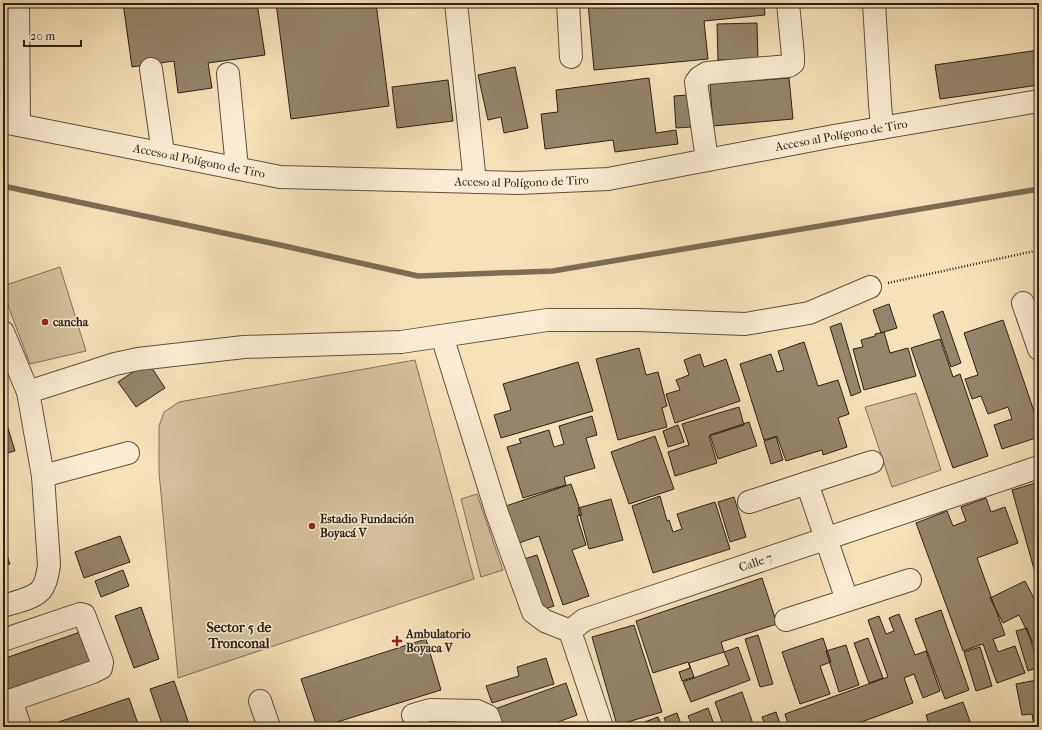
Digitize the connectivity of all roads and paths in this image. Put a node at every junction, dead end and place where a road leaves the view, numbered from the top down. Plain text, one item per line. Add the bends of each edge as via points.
1 (18, 3) edge
2 (456, 3) edge
3 (568, 3) edge
4 (788, 3) edge
5 (874, 3) edge
6 (571, 58) dead end
7 (152, 70) dead end
8 (228, 74) dead end
9 (1039, 101) edge
10 (11, 124) edge
11 (882, 128) junction
12 (163, 153) junction
13 (707, 160) junction
14 (237, 168) junction
15 (475, 182) junction
16 (1039, 250) edge
17 (870, 287) joint
18 (1024, 303) dead end
19 (3, 332) edge
20 (442, 336) junction
21 (1039, 349) edge
22 (28, 392) junction
23 (128, 453) dead end
24 (872, 462) dead end
25 (1039, 467) edge
26 (43, 476) junction
27 (807, 483) junction
28 (749, 502) dead end
29 (826, 539) junction
30 (910, 580) dead end
31 (848, 600) junction
32 (3, 606) edge
33 (786, 620) dead end
34 (570, 631) junction
35 (3, 640) edge
36 (260, 701) dead end
37 (7, 702) edge
38 (413, 715) dead end
39 (20, 727) edge
40 (269, 727) edge
41 (492, 727) edge
42 (602, 727) edge

1 - 10 street
2 - 15 street
3 - 6 street
4 - 13 street via 793,63 789,66 707,73 696,82
5 - 11 street
7 - 12 street
8 - 14 street
9 - 11 street, Acceso al Polígono de Tiro
10 - 12 street, Acceso al Polígono de Tiro
11 - 13 street, Acceso al Polígono de Tiro
12 - 14 street, Acceso al Polígono de Tiro
13 - 15 street, Acceso al Polígono de Tiro via 608,179
14 - 15 street, Acceso al Polígono de Tiro via 280,177
16 - 17 path
17 - 20 street via 808,313 745,324 546,320
18 - 21 street
19 - 22 street
20 - 22 street via 402,342 244,346 138,359
20 - 34 street via 497,513 533,612 546,621
22 - 26 street
23 - 26 street
24 - 27 street
25 - 29 street, Calle 7
26 - 32 street via 49,565 46,578 42,589 32,596
27 - 28 street
27 - 29 street
29 - 31 street
29 - 34 street, Calle 7 via 584,620
30 - 31 street
31 - 33 street
34 - 42 street
35 - 37 street via 80,614 84,615 102,662 101,668 93,672
36 - 40 street
37 - 39 street
38 - 41 street via 430,710 478,711 488,716

